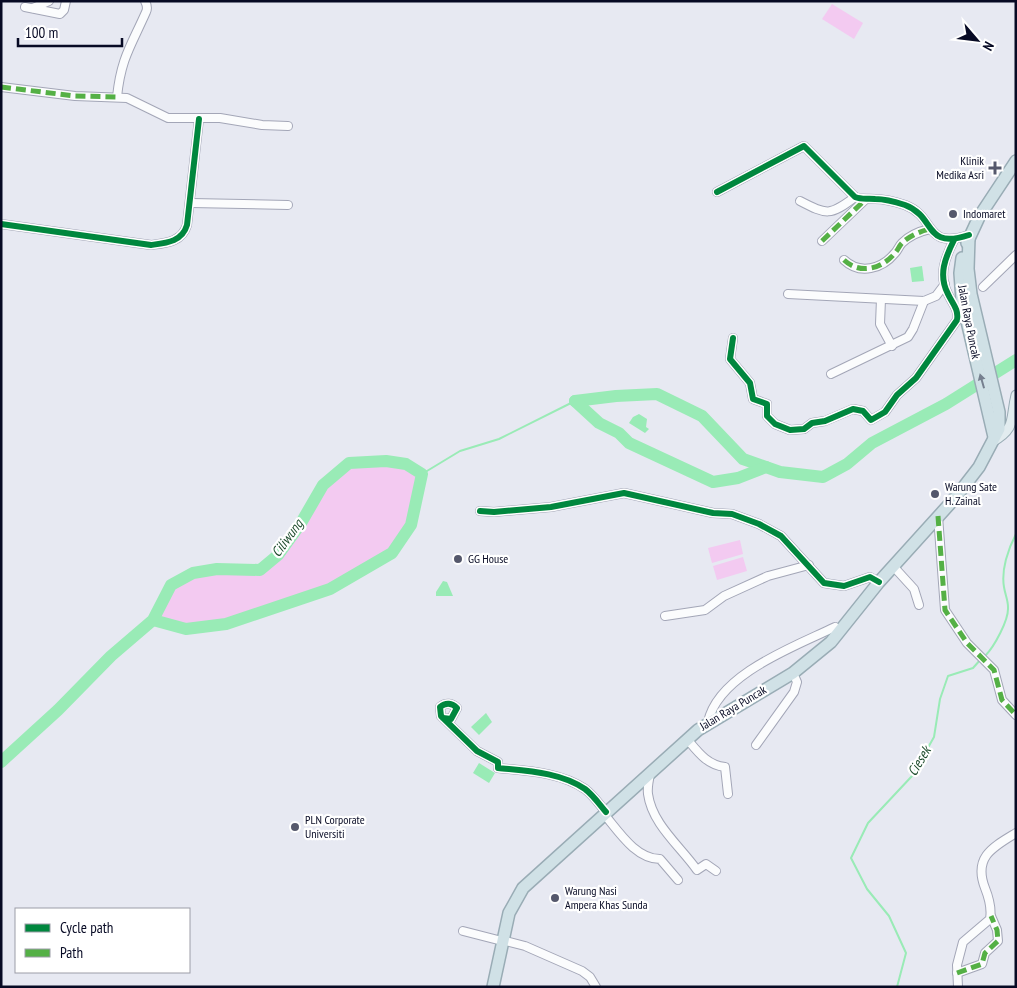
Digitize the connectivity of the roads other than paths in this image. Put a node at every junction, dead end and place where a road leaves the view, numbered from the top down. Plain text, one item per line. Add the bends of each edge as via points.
1 (49, 1) edge
2 (66, 1) edge
3 (145, 1) edge
4 (1, 87) edge
5 (117, 97) junction
6 (199, 119) junction
7 (288, 126) dead end
8 (1016, 161) edge
9 (717, 192) dead end
10 (855, 197) junction
11 (866, 199) junction
12 (800, 201) dead end
13 (191, 203) junction
14 (288, 205) dead end
15 (1, 224) edge
16 (930, 229) junction
17 (954, 240) junction
18 (822, 241) dead end
19 (968, 242) junction
20 (1016, 255) edge
21 (844, 260) dead end
22 (945, 284) junction
23 (983, 287) dead end
24 (788, 294) dead end
25 (881, 298) junction
26 (924, 301) junction
27 (733, 338) dead end
28 (892, 346) junction
29 (831, 374) dead end
30 (1016, 395) edge
31 (994, 434) junction
32 (480, 511) dead end
33 (938, 516) junction
34 (809, 565) junction
35 (893, 566) junction
36 (879, 582) junction
37 (919, 605) dead end
38 (665, 616) dead end
39 (835, 627) dead end
40 (793, 672) junction
41 (1016, 715) edge
42 (443, 718) dead end
43 (708, 722) junction
44 (687, 739) junction
45 (756, 745) dead end
46 (650, 772) junction
47 (728, 794) dead end
48 (605, 813) junction
49 (1016, 833) edge
50 (716, 871) dead end
51 (678, 880) dead end
52 (991, 916) junction
53 (463, 931) dead end
54 (502, 941) junction
55 (957, 973) junction
56 (493, 987) edge
57 (596, 987) edge
58 (958, 987) edge

1 - 2 street via 29,7 60,14
3 - 5 street via 146,12 120,71
4 - 5 street via 75,96
5 - 6 street via 132,100 164,116
6 - 7 street via 220,118
6 - 13 street
8 - 19 highway
9 - 10 street via 804,146
10 - 11 street
10 - 12 street via 831,212 822,212
11 - 16 street via 876,198 905,205 916,211
11 - 18 street
13 - 14 street
13 - 15 street via 181,237 169,243 151,245
16 - 17 street via 941,238
16 - 21 street via 917,233 902,243 889,258 865,270 856,269
17 - 19 street
17 - 22 street via 944,261
19 - 31 highway, Jalan Raya Puncak via 970,288 998,401
20 - 23 street
22 - 26 street via 936,296
22 - 27 street via 957,309 956,323 916,378 897,395 885,412 873,420 863,411 853,409 800,430 775,424 767,416 768,404 753,399 750,382 730,359
24 - 25 street
25 - 26 street
25 - 28 street via 880,324
26 - 28 street via 908,337
28 - 29 street
30 - 31 main road via 1011,428 1004,436
31 - 33 highway, Jalan Raya Puncak via 979,467
32 - 34 street via 551,506 624,493 660,503 738,515 781,536
33 - 35 highway, Jalan Raya Puncak
33 - 41 street via 945,610 966,643 994,670 1002,700
34 - 36 street via 818,579 830,585 844,586 870,577
34 - 38 street via 768,576 724,596 705,610
35 - 36 highway, Jalan Raya Puncak
35 - 37 street via 914,589
36 - 40 highway, Jalan Raya Puncak via 831,642
39 - 43 street via 767,661 724,691 713,704
40 - 43 highway, Jalan Raya Puncak
40 - 45 street via 797,682 794,692
42 - 48 street via 472,747 498,762 498,768 537,772 568,781 586,790
43 - 44 highway, Jalan Raya Puncak
44 - 46 highway, Jalan Raya Puncak
44 - 47 street via 710,763 725,767
46 - 48 highway, Jalan Raya Puncak
46 - 50 street via 647,792 655,815 697,870 706,864
48 - 51 street via 633,849 653,860 660,859
48 - 54 highway, Jalan Raya Puncak via 523,888 509,914
49 - 52 street via 987,853 982,864 980,874
52 - 55 street via 987,924 963,942
52 - 55 street via 998,941 985,953 982,964
53 - 54 street
54 - 56 highway, Jalan Raya Puncak
54 - 57 street via 525,946 582,971
55 - 58 street

